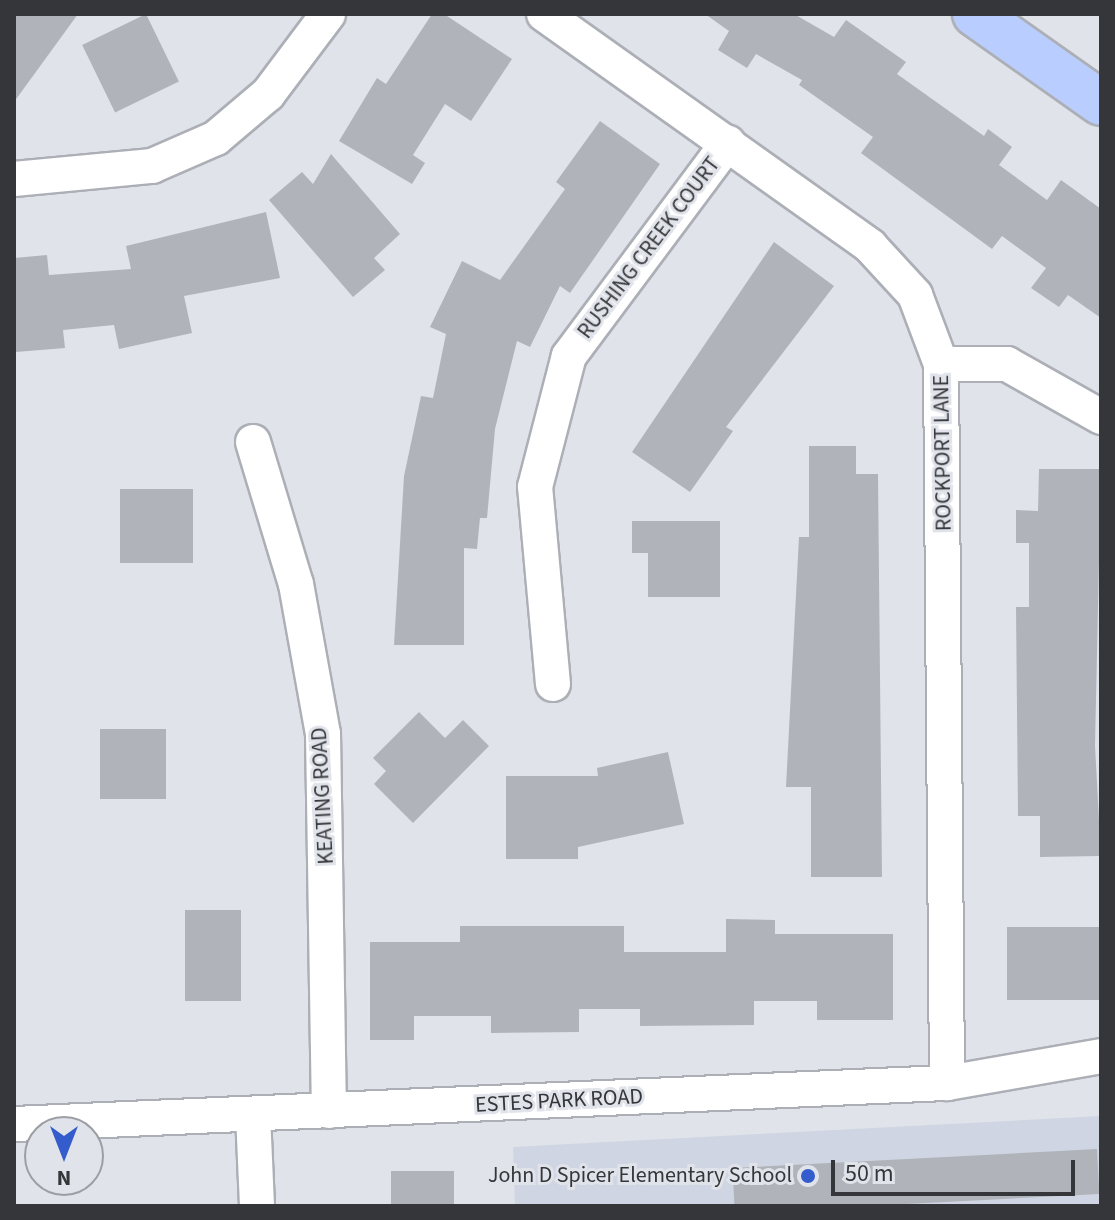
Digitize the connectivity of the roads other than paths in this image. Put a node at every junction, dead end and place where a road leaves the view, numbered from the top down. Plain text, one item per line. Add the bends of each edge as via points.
1 (328, 14) edge
2 (544, 14) edge
3 (975, 14) edge
4 (1101, 103) edge
5 (728, 143) junction
6 (14, 179) edge
7 (941, 364) junction
8 (1101, 417) edge
9 (253, 442) dead end
10 (553, 684) dead end
11 (1101, 1056) edge
12 (947, 1083) junction
13 (329, 1111) junction
14 (253, 1114) junction
15 (14, 1124) edge
16 (257, 1206) edge

1 - 6 street via 245,117 183,155 122,172
2 - 5 street, ROCKPORT LANE
3 - 4 main road
5 - 7 street, ROCKPORT LANE via 870,246 915,295
5 - 10 street, RUSHING CREEK COURT via 569,356 535,487
7 - 8 street via 1007,364
7 - 12 street, ROCKPORT LANE
9 - 13 street, KEATING ROAD via 296,584 323,734
11 - 12 street, ESTES PARK ROAD
12 - 13 street, ESTES PARK ROAD
13 - 14 street, ESTES PARK ROAD
14 - 15 street, ESTES PARK ROAD
14 - 16 street

